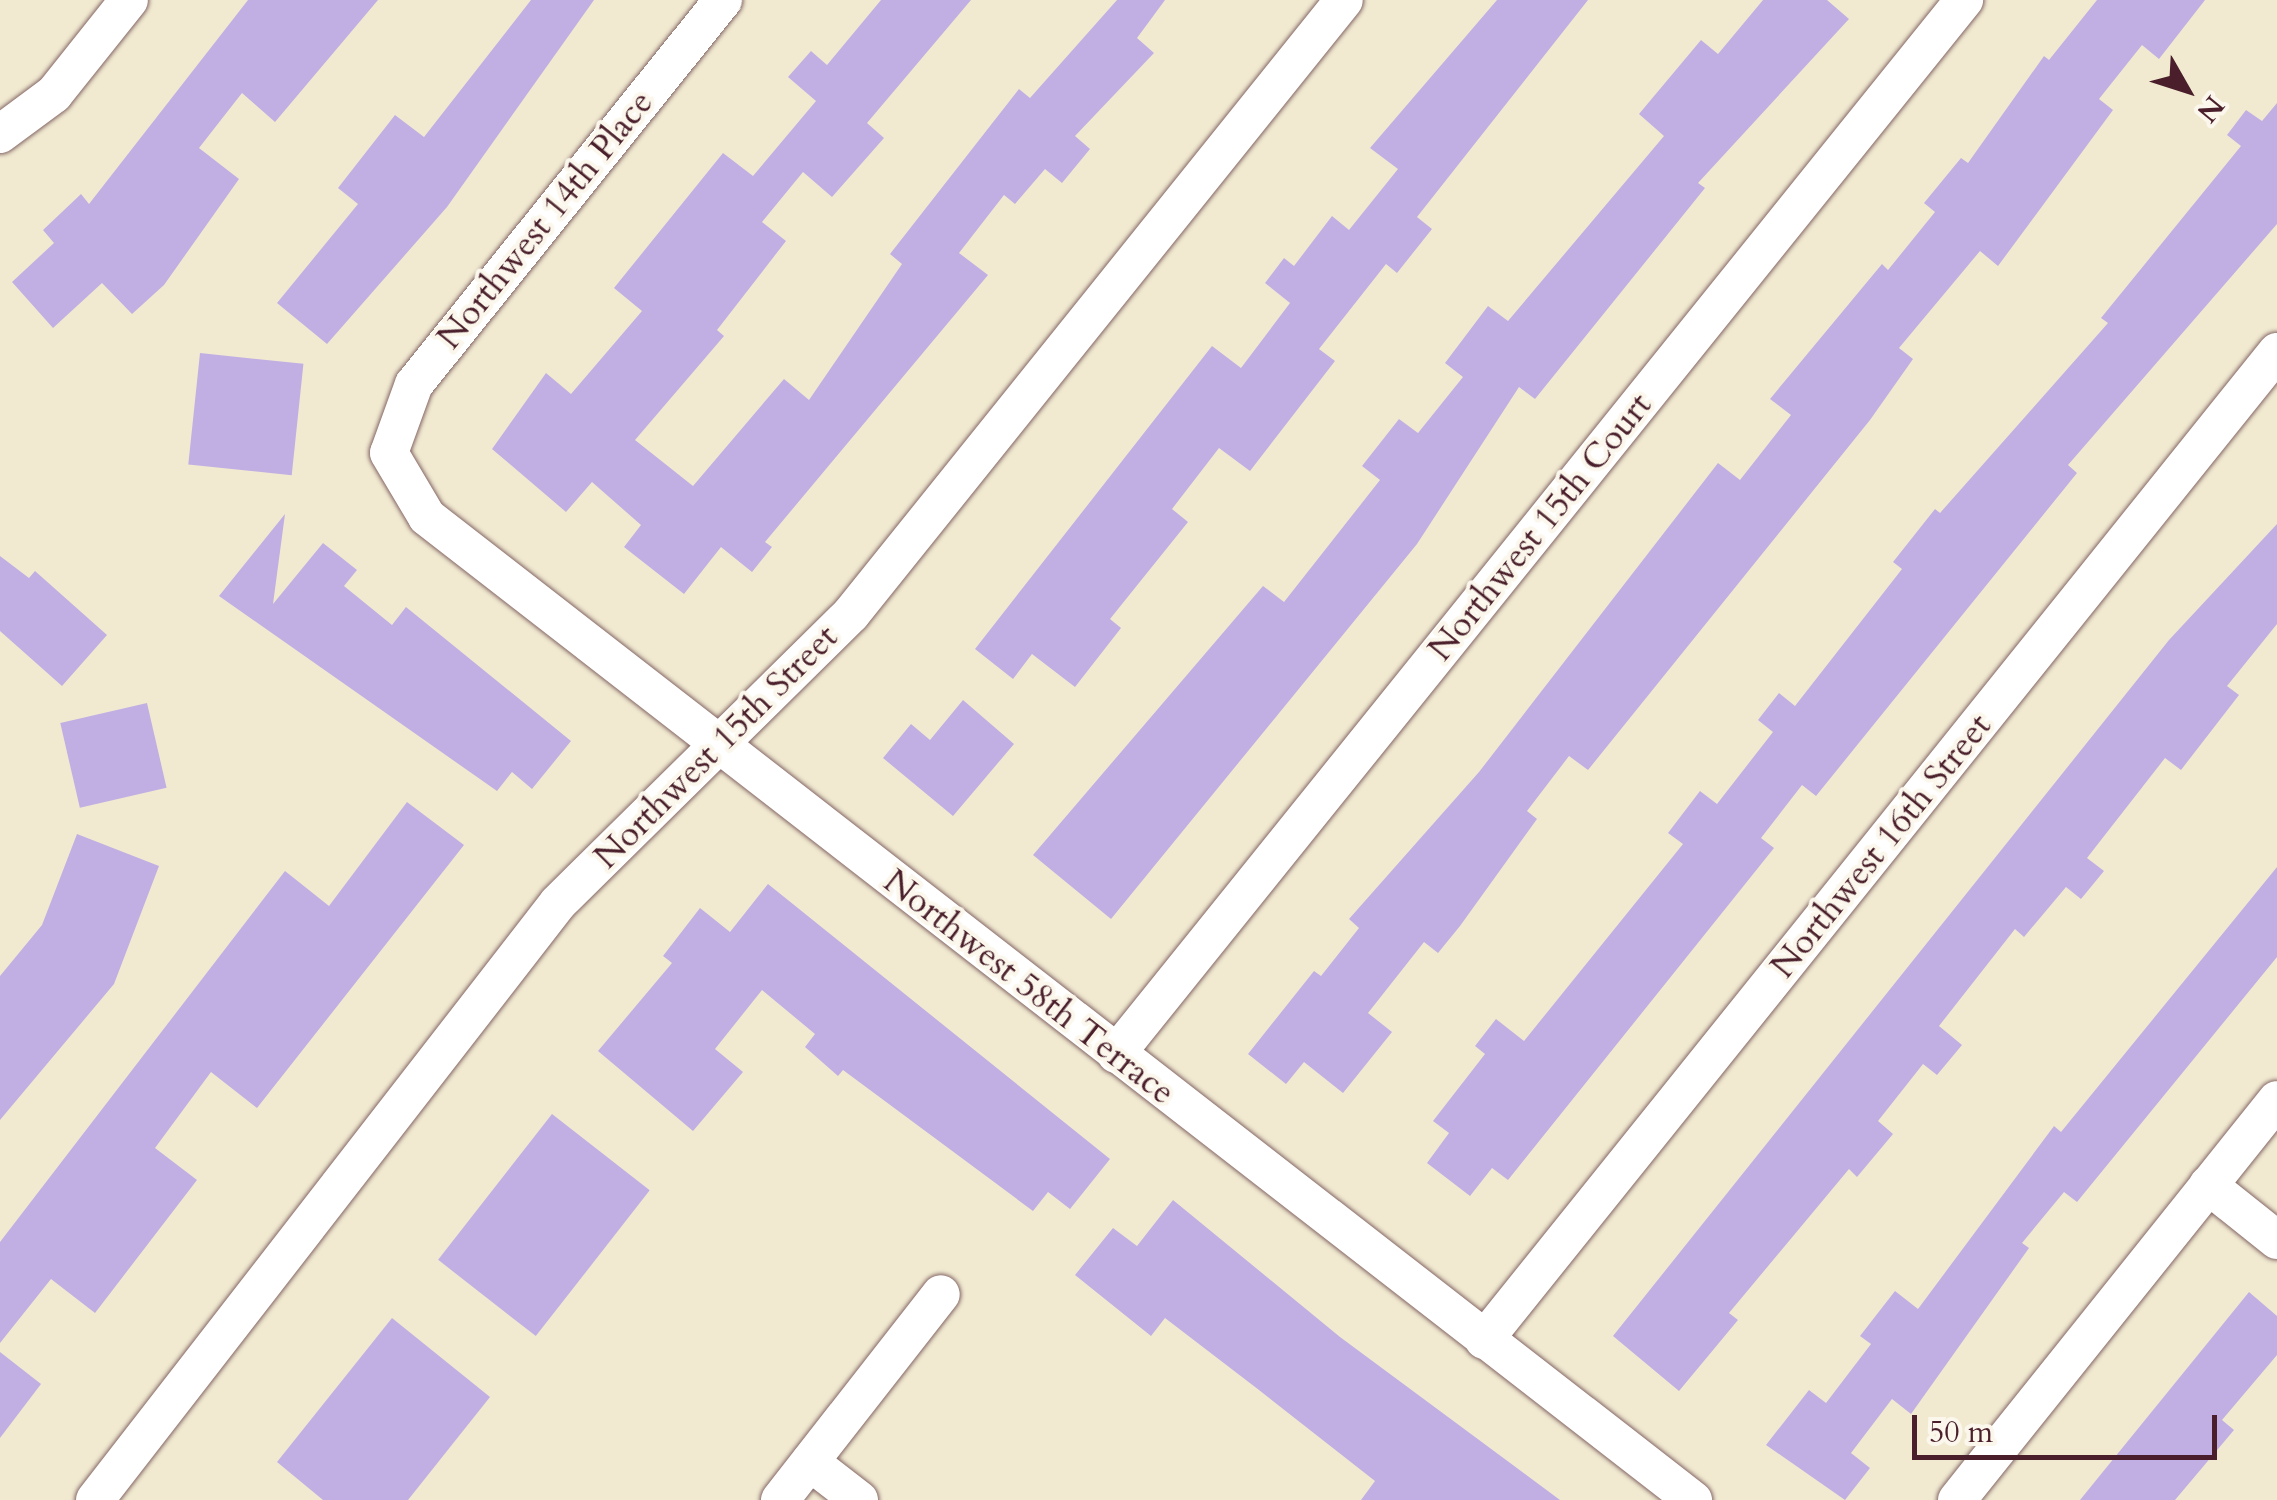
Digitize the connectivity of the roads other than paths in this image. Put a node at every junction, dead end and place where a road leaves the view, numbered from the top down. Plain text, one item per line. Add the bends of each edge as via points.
1 (129, 0) edge
2 (723, 0) edge
3 (1344, 0) edge
4 (1964, 0) edge
5 (0, 134) edge
6 (2277, 352) edge
7 (389, 453) joint
8 (718, 748) junction
9 (1116, 1054) junction
10 (2277, 1100) edge
11 (2208, 1185) junction
12 (2277, 1240) edge
13 (941, 1294) dead end
14 (1484, 1340) junction
15 (810, 1462) junction
16 (95, 1500) edge
17 (780, 1500) edge
18 (859, 1500) edge
19 (1692, 1500) edge
20 (1957, 1500) edge

1 - 5 street via 54,94
2 - 7 street, Northwest 14th Place via 414,384
3 - 8 street, Northwest 15th Street via 851,614
4 - 9 street, Northwest 15th Court
6 - 14 street, Northwest 16th Street
7 - 8 street, Northwest 58th Terrace via 427,517
8 - 9 street, Northwest 58th Terrace
8 - 16 street, Northwest 15th Street via 558,903
9 - 14 street, Northwest 58th Terrace
10 - 11 street
11 - 12 street
11 - 20 street
13 - 15 street
14 - 19 street, Northwest 58th Terrace
15 - 17 street
15 - 18 street

